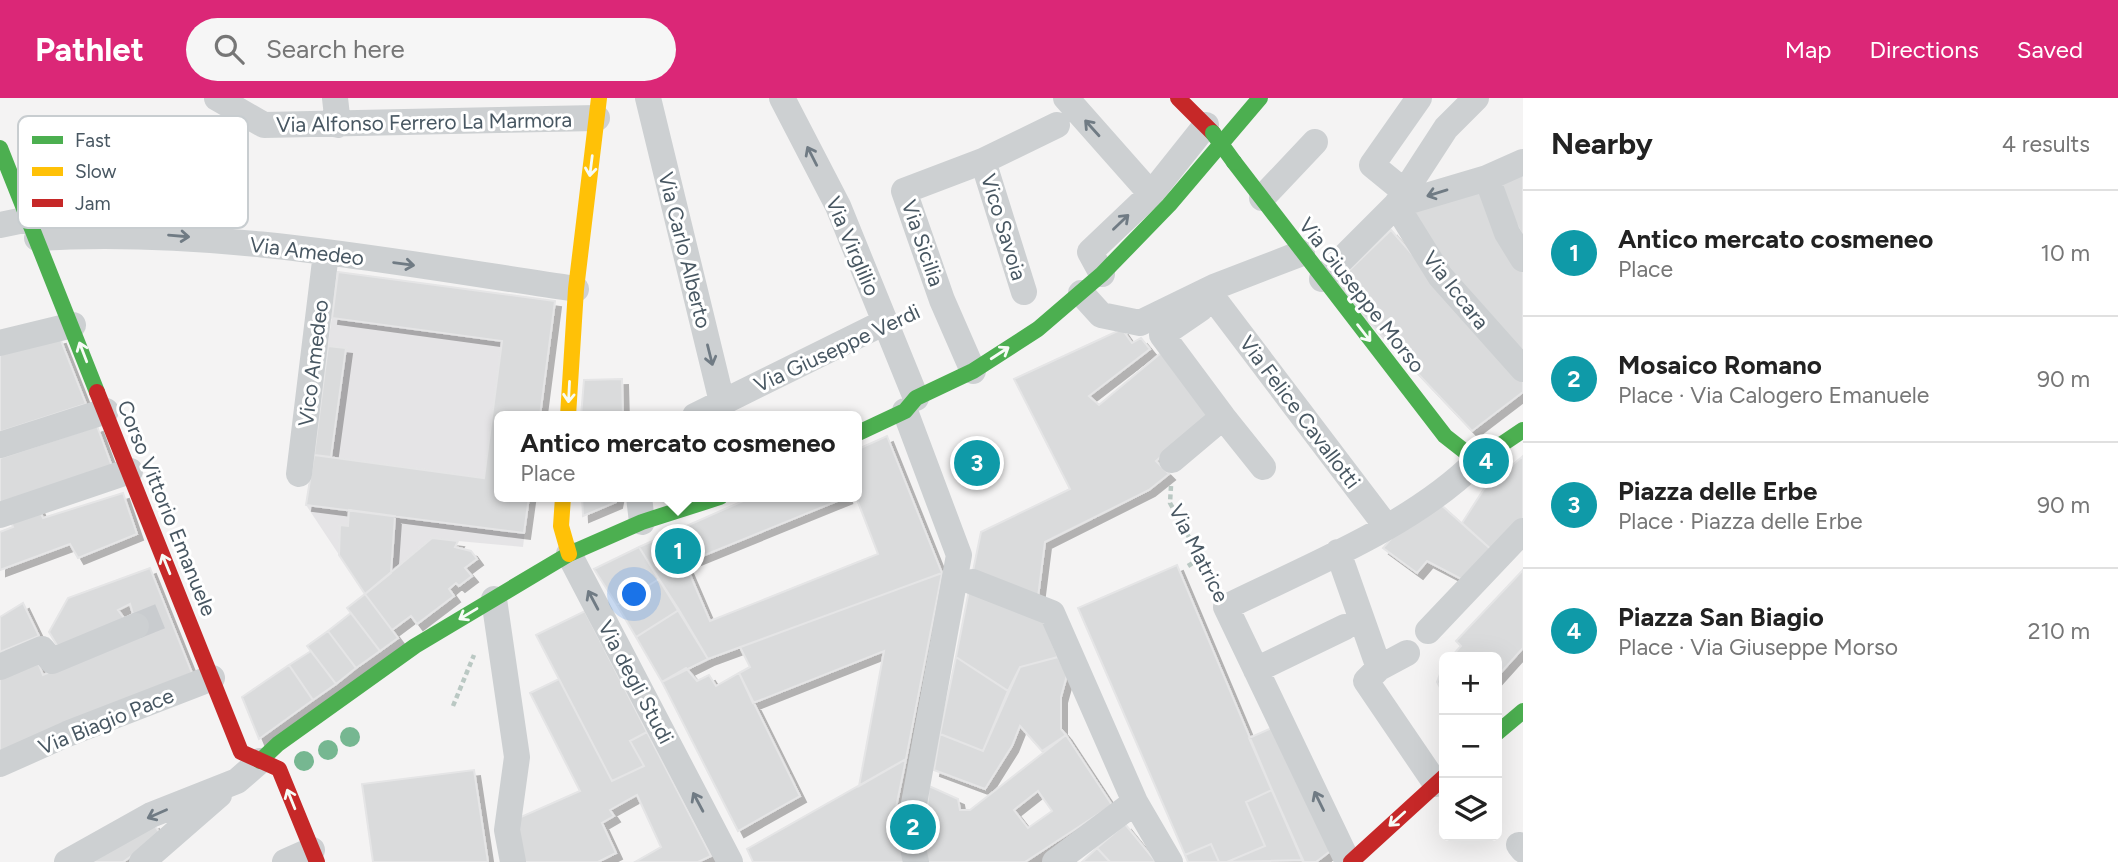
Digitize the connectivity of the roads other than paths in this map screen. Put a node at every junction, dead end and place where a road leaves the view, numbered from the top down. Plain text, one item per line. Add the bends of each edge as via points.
1 (217, 98) edge
2 (335, 98) edge
3 (648, 98) edge
4 (782, 98) edge
5 (1066, 98) edge
6 (1178, 98) edge
7 (1260, 98) edge
8 (1419, 98) edge
9 (1476, 98) edge
10 (598, 108) edge
11 (479, 110) edge
12 (338, 125) junction
13 (1057, 125) dead end
14 (1210, 129) junction
15 (1315, 142) dead end
16 (0, 148) edge
17 (984, 161) junction
18 (1523, 162) edge
19 (1487, 178) junction
20 (18, 192) edge
21 (1151, 194) junction
22 (1262, 198) junction
23 (1401, 198) junction
24 (0, 225) edge
25 (18, 227) edge
26 (33, 228) joint
27 (326, 253) junction
28 (1303, 253) junction
29 (1523, 259) edge
30 (1102, 274) junction
31 (1322, 279) junction
32 (576, 289) junction
33 (1024, 292) dead end
34 (1081, 293) junction
35 (1214, 293) junction
36 (885, 322) junction
37 (73, 325) junction
38 (0, 343) edge
39 (1523, 369) edge
40 (972, 371) junction
41 (722, 402) junction
42 (911, 405) junction
43 (106, 411) junction
44 (568, 411) edge
45 (705, 411) edge
46 (1223, 417) junction
47 (1522, 428) edge
48 (862, 431) edge
49 (0, 445) edge
50 (1469, 455) junction
51 (1172, 460) road end
52 (1263, 467) dead end
53 (130, 471) junction
54 (299, 474) dead end
55 (563, 502) edge
56 (687, 502) edge
57 (640, 509) edge
58 (0, 515) edge
59 (1386, 526) junction
60 (1523, 531) edge
61 (1338, 552) junction
62 (569, 554) junction
63 (973, 582) dead end
64 (494, 599) junction
65 (136, 626) tunnel mouth
66 (1345, 627) dead end
67 (1428, 631) dead end
68 (1407, 653) dead end
69 (0, 667) edge
70 (1379, 668) junction
71 (1256, 670) junction
72 (212, 678) junction
73 (1523, 711) edge
74 (1502, 729) edge
75 (260, 761) junction
76 (0, 764) edge
77 (1439, 779) edge
78 (237, 781) junction
79 (1439, 781) edge
80 (1135, 802) junction
81 (315, 856) edge
82 (1357, 860) edge
83 (67, 862) edge
84 (142, 862) edge
85 (285, 862) edge
86 (513, 862) edge
87 (730, 862) edge
88 (916, 862) edge
89 (1055, 862) edge
90 (1170, 862) edge

1 - 12 street, Via Alfonso Ferrero La Marmora via 264,125
2 - 12 street
3 -> 41 street, Via Carlo Alberto
36 -> 4 street, Via Virglilio via 838,206
21 -> 5 street
6 - 14 street
7 - 30 street
8 - 23 street, Via Iccara via 1372,165
9 - 23 street via 1446,128
10 - 11 street, Via Alfonso Ferrero La Marmora
10 -> 32 street
11 - 12 street, Via Alfonso Ferrero La Marmora
13 - 17 street, Via Sicilia
14 - 21 street
14 - 22 street, Via Giuseppe Morso, bridge
15 - 22 street
16 - 20 street, Corso Vittorio Emanuele
17 - 33 street, Vico Savoia
17 - 40 street, Via Sicilia via 904,191
18 - 19 street
19 -> 23 street
19 - 29 street via 1507,233
30 -> 21 street via 1090,252
22 - 28 street, Via Giuseppe Morso
23 - 31 street
23 - 39 street, Via Iccara via 1440,276
24 - 25 street, Via Amedeo
26 -> 27 street, Via Amedeo via 173,235
26 - 37 street, Corso Vittorio Emanuele
27 -> 32 street, Via Amedeo
27 - 54 street, Vico Amedeo
28 - 31 street, Via Giuseppe Morso
28 - 35 street
30 - 34 street
31 -> 50 street, Via Giuseppe Morso via 1445,436
32 -> 44 street
34 - 35 street via 1101,315 1140,323
40 -> 34 street via 1038,329
35 - 46 street via 1162,335
35 - 59 street, Via Felice Cavallotti
36 - 41 street, Via Giuseppe Verdi
36 - 42 street, Via Virglilio
37 - 38 street
43 -> 37 street, Corso Vittorio Emanuele
40 - 42 street
41 - 45 street, Via Giuseppe Verdi
42 - 48 street
42 - 88 street, Via Virglilio via 959,555 917,772 909,831
43 - 49 street
43 - 53 street, Corso Vittorio Emanuele
46 - 51 street
46 - 52 street
47 - 50 street
50 - 59 street via 1443,490
53 - 58 street
72 -> 53 street, Corso Vittorio Emanuele via 176,609
55 - 62 street, Via degli Studi via 561,526
56 - 57 street
57 - 62 street
59 - 61 street
60 - 67 street
61 - 70 street
61 - 71 street, Via Matrice via 1226,607
62 - 64 street
87 -> 62 street, Via degli Studi
63 - 80 street via 1052,613
64 -> 75 street via 415,646
64 - 86 street via 517,757 507,830
65 - 69 street via 52,662 43,649
66 - 71 street
68 - 70 street
70 - 77 street via 1366,681
82 -> 71 street, Via Matrice
72 - 75 street, Corso Vittorio Emanuele via 241,752
72 - 76 street, Via Biagio Pace
73 - 74 street
75 - 78 street
81 -> 75 street, Corso Vittorio Emanuele via 279,769
78 -> 83 street via 151,815
78 - 84 street
79 -> 82 street
80 - 89 street
80 - 90 street
81 - 85 street

